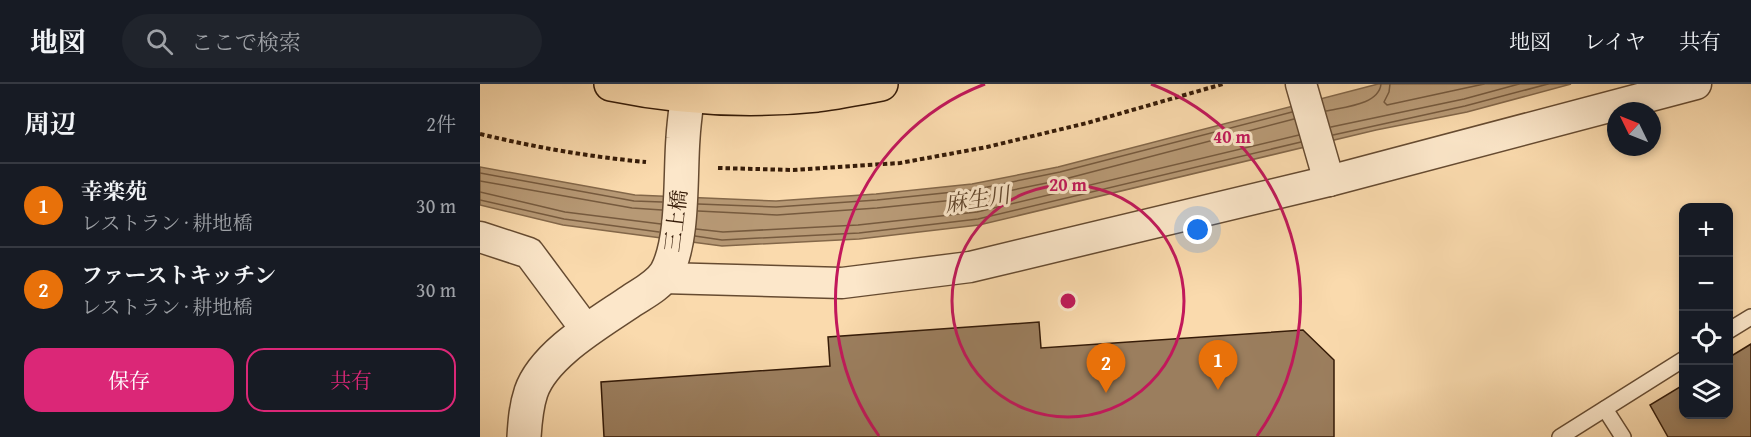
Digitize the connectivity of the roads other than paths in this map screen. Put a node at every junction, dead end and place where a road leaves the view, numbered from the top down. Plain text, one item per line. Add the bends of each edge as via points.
1 (611, 84) edge
2 (881, 84) edge
3 (1696, 84) edge
4 (1302, 87) edge
5 (688, 90) edge
6 (1325, 169) junction
7 (480, 237) edge
8 (665, 274) junction
9 (1751, 317) edge
10 (1733, 328) edge
11 (587, 331) junction
12 (1679, 362) edge
13 (1605, 409) junction
14 (524, 437) edge
15 (1560, 437) edge
16 (1623, 437) edge

1 - 5 main road
2 - 5 main road via 818,95 762,99
3 - 6 street
4 - 6 street
5 - 8 street, 三上橋 via 668,167 676,246
6 - 8 street via 970,267 842,283
7 - 11 street via 529,253
8 - 11 street
9 - 10 lane
11 - 14 street via 547,366 532,390
12 - 13 lane
13 - 15 lane
13 - 16 lane

